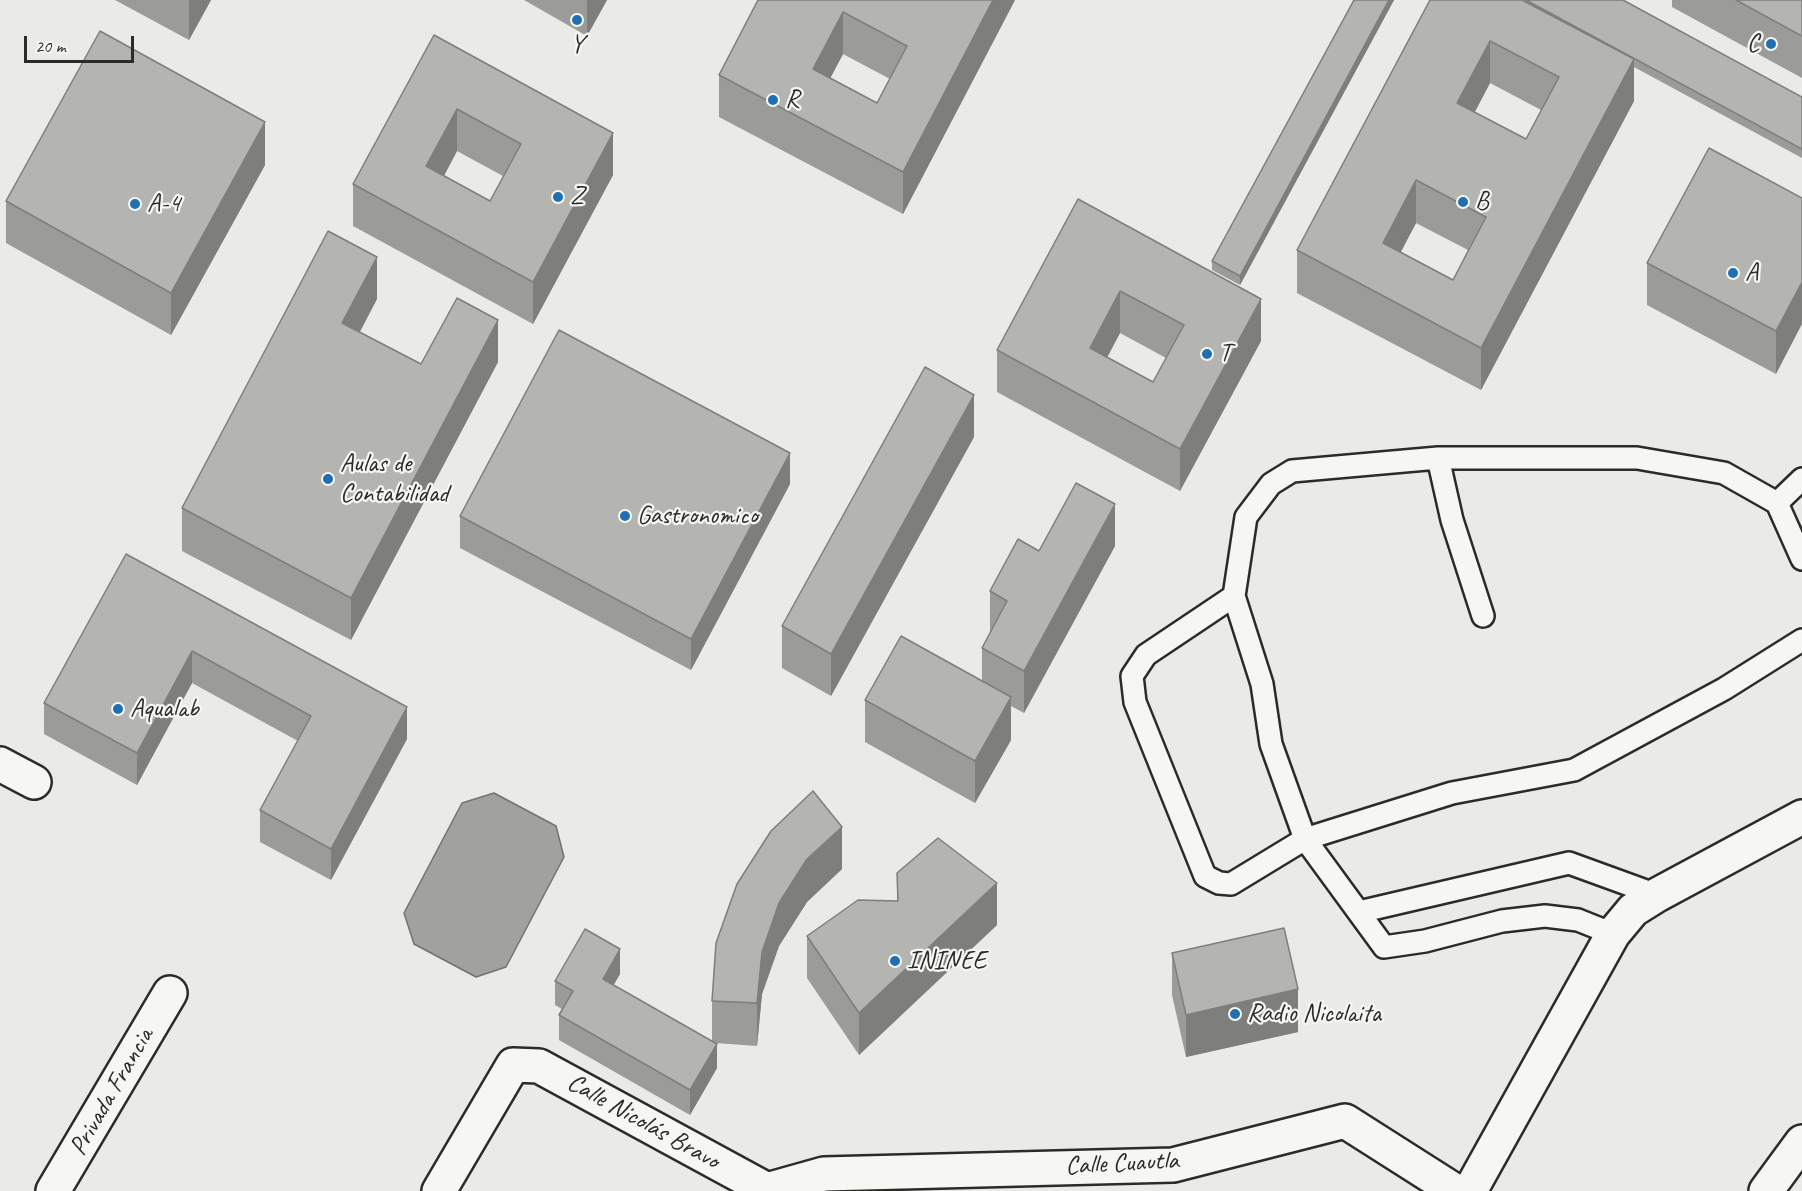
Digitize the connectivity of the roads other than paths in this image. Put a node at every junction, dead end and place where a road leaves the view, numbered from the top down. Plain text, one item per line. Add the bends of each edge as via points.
1 (1438, 458) junction
2 (1802, 479) edge
3 (1777, 503) junction
4 (1802, 559) edge
5 (1234, 596) junction
6 (1482, 616) dead end
7 (1802, 640) edge
8 (0, 764) edge
9 (34, 782) dead end
10 (1802, 817) edge
11 (1305, 840) junction
12 (1657, 895) junction
13 (1359, 912) junction
14 (1613, 934) junction
15 (170, 993) dead end
16 (1802, 1143) edge
17 (768, 1190) edge
18 (53, 1191) edge
19 (439, 1191) edge
20 (1455, 1191) edge
21 (1470, 1191) edge
22 (1766, 1191) edge

1 - 3 lane via 1637,458 1724,473
1 - 5 lane via 1292,471 1271,484 1246,517
1 - 6 lane via 1452,520
2 - 3 lane
3 - 4 lane
5 - 11 lane via 1262,684 1271,744
5 - 11 lane via 1146,655 1132,676 1135,702 1205,876 1231,884
7 - 11 lane via 1724,689 1574,770 1452,793
8 - 9 street
10 - 12 street
11 - 13 lane
12 - 13 lane via 1569,863
12 - 14 street via 1633,910
13 - 14 lane via 1384,947 1502,921 1545,916 1578,920
14 - 21 street
15 - 18 street, Privada Francia
16 - 22 street
17 - 19 street, Calle Nicolás Bravo via 539,1066 513,1065
17 - 20 street, Calle Cuautla via 824,1174 1173,1165 1345,1121

